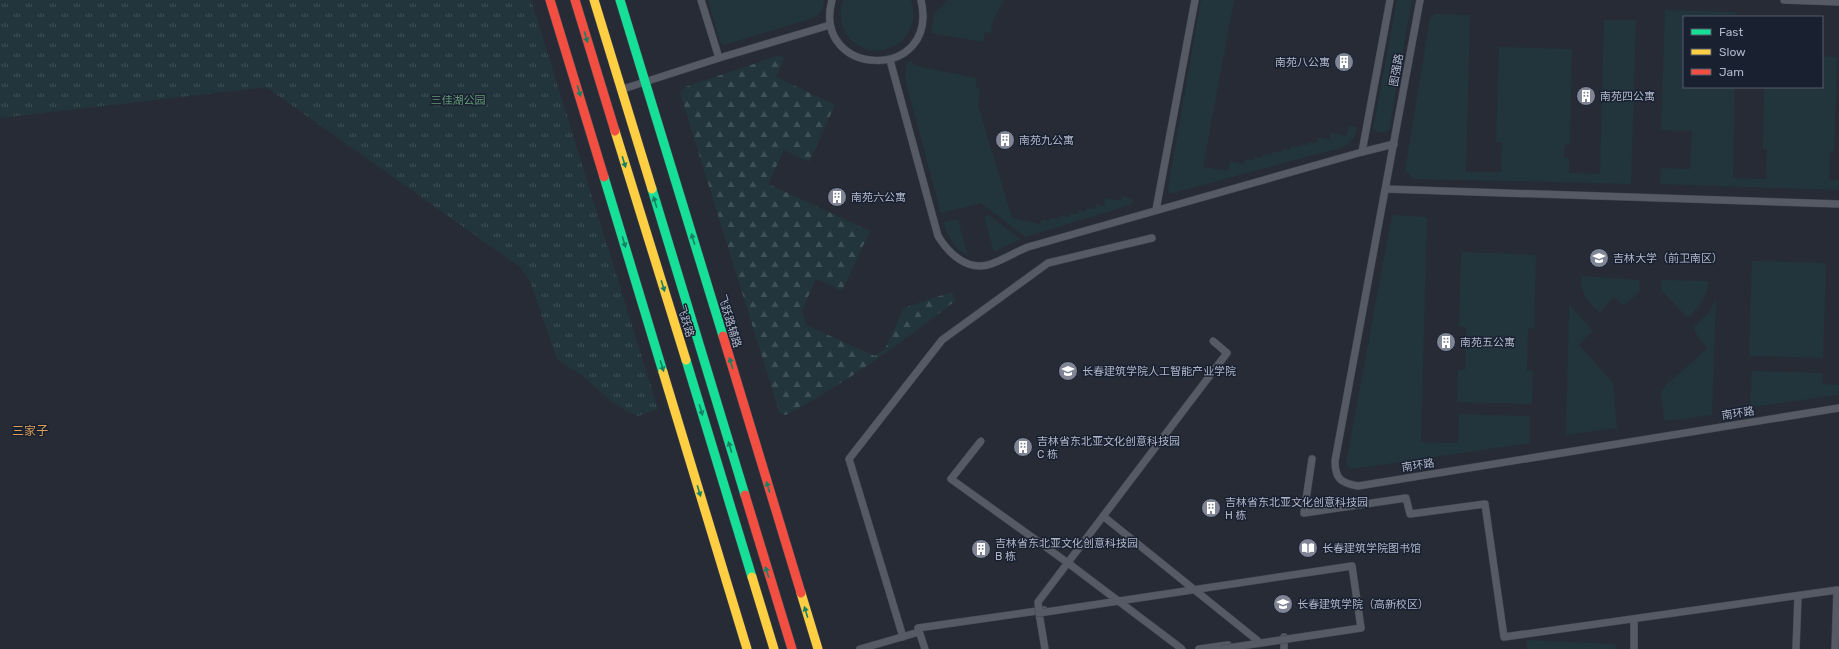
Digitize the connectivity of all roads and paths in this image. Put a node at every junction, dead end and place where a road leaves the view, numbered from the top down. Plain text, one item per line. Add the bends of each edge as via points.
1 (550, 0) edge
2 (575, 0) edge
3 (594, 0) edge
4 (620, 0) edge
5 (701, 0) edge
6 (832, 0) edge
7 (921, 0) edge
8 (1195, 0) edge
9 (1390, 0) edge
10 (1420, 0) edge
11 (1784, 0) edge
12 (1839, 2) edge
13 (830, 25) junction
14 (719, 58) junction
15 (890, 60) junction
16 (645, 83) junction
17 (613, 93) junction
18 (1394, 144) junction
19 (1362, 152) junction
20 (1386, 189) junction
21 (1839, 204) edge
22 (1156, 210) junction
23 (1152, 238) dead end
24 (1213, 341) dead end
25 (1839, 408) edge
26 (981, 442) dead end
27 (1312, 459) dead end
28 (1103, 516) junction
29 (1068, 563) junction
30 (796, 577) junction
31 (1194, 590) junction
32 (1798, 596) junction
33 (793, 600) dead end
34 (1118, 601) junction
35 (1039, 613) junction
36 (791, 615) dead end
37 (1634, 619) junction
38 (919, 632) junction
39 (903, 637) junction
40 (1284, 637) junction
41 (788, 638) junction
42 (1258, 641) junction
43 (747, 649) edge
44 (774, 649) edge
45 (792, 649) edge
46 (818, 649) edge
47 (860, 649) edge
48 (925, 649) edge
49 (1045, 649) edge
50 (1182, 649) edge
51 (1199, 649) edge
52 (1221, 649) edge
53 (1284, 649) edge
54 (1634, 649) edge
55 (1796, 649) edge
56 (1834, 649) edge

1 -> 43 street
2 -> 17 street, 飞跃路
3 - 17 street, 飞跃路
4 - 16 street, 飞跃路辅路
5 - 14 lane
6 - 13 lane via 829,10
7 - 15 lane via 922,27 915,42
8 - 22 lane
9 - 19 lane
10 - 18 lane, 图强路
11 - 12 lane
13 - 14 lane
13 - 15 lane via 836,39 846,51 874,62
14 - 16 lane
15 - 22 lane via 938,236 946,249 956,258 980,267 1028,247
16 - 17 lane
30 -> 16 street, 飞跃路辅路
41 -> 17 street, 飞跃路
17 -> 44 street, 飞跃路
18 - 19 lane
18 - 20 lane, 南环路
19 - 22 lane
20 - 21 lane
20 - 25 lane, 南环路 via 1335,460 1335,471 1340,479 1348,484 1358,486
23 - 39 lane via 1048,264 942,340 849,459
24 - 28 lane, bridge via 1227,353 1222,365
26 - 29 lane, bridge via 951,479
27 - 37 lane via 1304,513 1406,498 1410,514 1485,504 1504,637
28 - 29 lane, bridge
28 - 31 lane, bridge
29 - 34 lane, bridge
29 - 35 lane, bridge via 1038,602
30 - 33 street
46 -> 30 street, 飞跃路辅路
31 - 34 lane, bridge
31 - 42 lane, bridge
31 - 52 lane, bridge via 1352,566 1361,628
32 - 37 lane
32 - 55 lane
32 - 56 lane via 1837,590
34 - 35 lane, bridge
34 - 50 lane, bridge
35 - 49 lane
36 - 41 street
37 - 54 lane
38 - 39 lane
38 - 40 lane via 918,628 1352,567 1360,626
38 - 48 lane
39 - 47 lane
40 - 42 lane
40 - 53 lane
41 - 45 street, 飞跃路
42 - 51 lane

